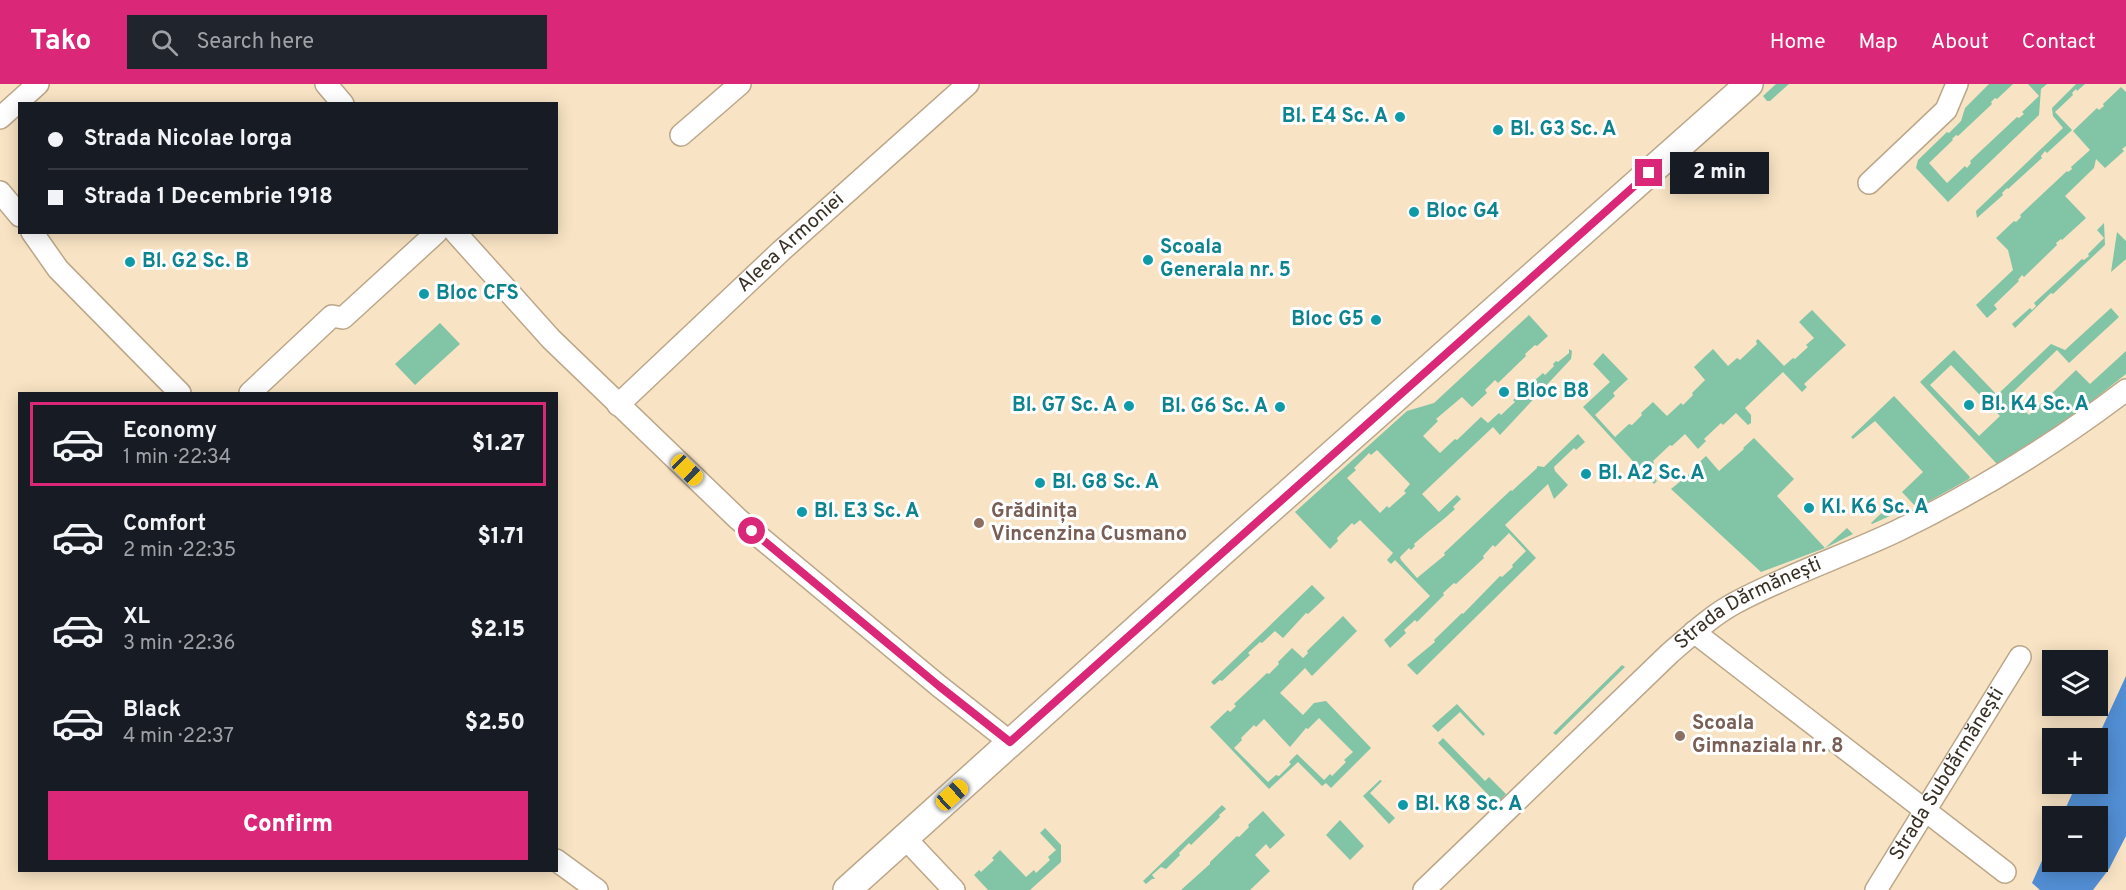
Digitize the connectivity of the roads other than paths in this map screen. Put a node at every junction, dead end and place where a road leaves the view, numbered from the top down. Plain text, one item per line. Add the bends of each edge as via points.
1 (38, 84) edge
2 (326, 84) edge
3 (740, 84) edge
4 (968, 84) edge
5 (1749, 84) edge
6 (1957, 84) edge
7 (341, 102) edge
8 (0, 118) edge
9 (681, 135) dead end
10 (1869, 183) dead end
11 (0, 192) edge
12 (18, 214) edge
13 (33, 234) edge
14 (435, 234) edge
15 (457, 234) edge
16 (2126, 390) edge
17 (179, 392) edge
18 (251, 392) edge
19 (618, 405) junction
20 (1694, 632) junction
21 (2020, 657) dead end
22 (1010, 742) junction
23 (1926, 811) junction
24 (905, 838) junction
25 (558, 861) edge
26 (2005, 872) dead end
27 (597, 890) edge
28 (847, 890) edge
29 (954, 890) edge
30 (1424, 890) edge
31 (1876, 890) edge

1 - 8 street
2 - 7 street
3 - 9 street
4 - 19 street, Aleea Armoniei via 781,251
5 - 22 main road
6 - 10 street via 1946,110
11 - 12 street
13 - 17 street via 58,269
14 - 18 street via 344,318 332,316
15 - 19 street via 551,339
16 - 20 street, Strada Dărmănești via 2047,448 1987,483 1900,529 1734,603
19 - 22 street via 738,519
20 - 23 street
20 - 30 street, Strada Dărmănești
21 - 23 street, Strada Subdărmănești
22 - 24 main road
23 - 26 street
23 - 31 street, Strada Subdărmănești
24 - 28 main road
24 - 29 street
25 - 27 street

